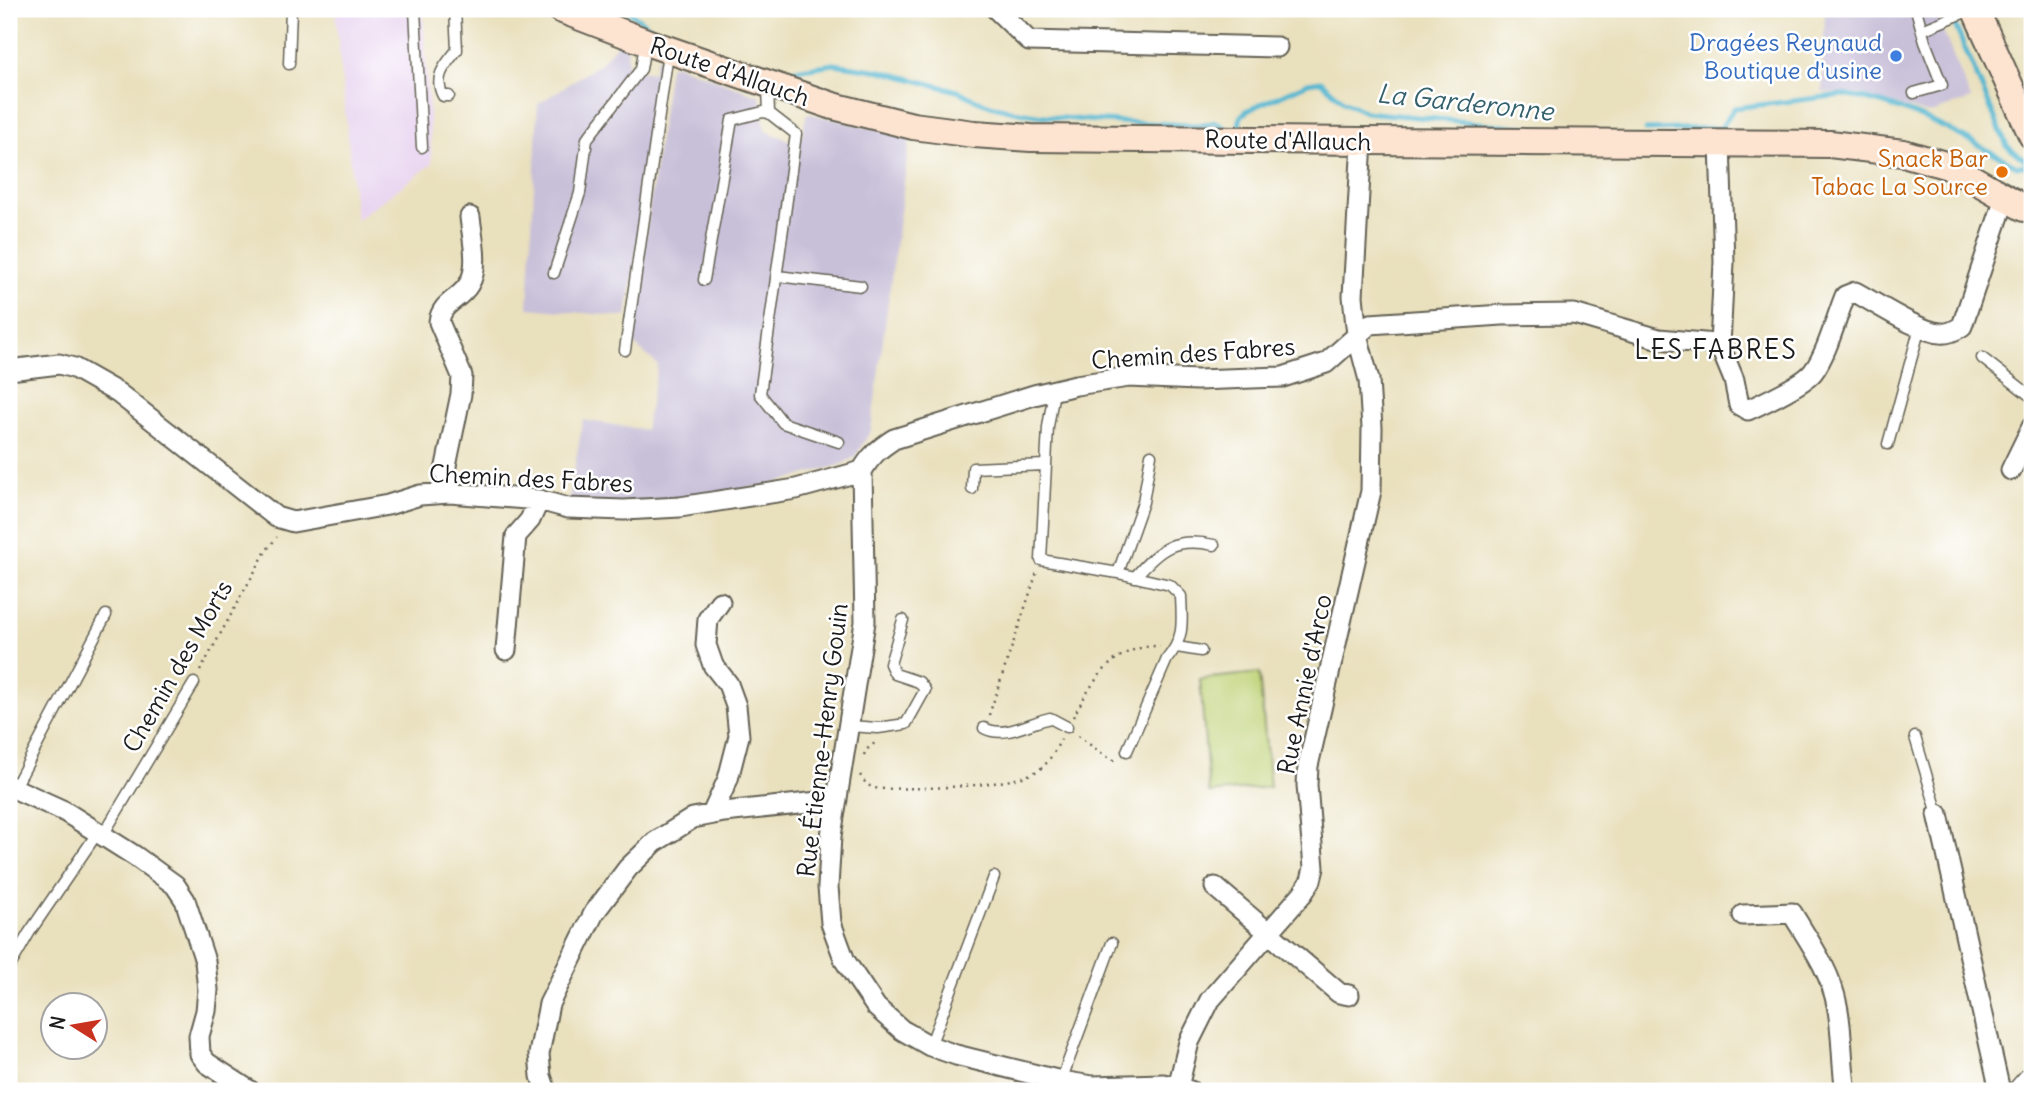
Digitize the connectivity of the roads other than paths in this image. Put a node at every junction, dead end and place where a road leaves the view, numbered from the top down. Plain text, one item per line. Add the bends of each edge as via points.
1 (291, 9) edge
2 (415, 9) edge
3 (455, 9) edge
4 (560, 9) edge
5 (996, 9) edge
6 (1916, 9) edge
7 (1970, 11) edge
8 (1922, 30) junction
9 (657, 45) junction
10 (1277, 47) dead end
11 (289, 64) dead end
12 (768, 84) junction
13 (1914, 93) dead end
14 (449, 96) dead end
15 (2026, 105) edge
16 (769, 113) junction
17 (2032, 135) edge
18 (1362, 141) junction
19 (1720, 144) junction
20 (422, 147) dead end
21 (2023, 206) edge
22 (470, 217) dead end
23 (554, 273) dead end
24 (777, 276) junction
25 (705, 281) dead end
26 (861, 286) dead end
27 (1920, 327) junction
28 (1357, 335) junction
29 (1720, 346) junction
30 (625, 350) dead end
31 (1982, 358) dead end
32 (9, 370) edge
33 (1054, 390) junction
34 (2032, 397) edge
35 (2032, 427) edge
36 (839, 442) dead end
37 (1888, 444) dead end
38 (1150, 454) dead end
39 (1046, 465) junction
40 (2011, 470) dead end
41 (862, 471) junction
42 (972, 489) dead end
43 (450, 493) junction
44 (539, 500) junction
45 (1214, 545) dead end
46 (1118, 573) junction
47 (1135, 577) junction
48 (720, 602) dead end
49 (106, 615) dead end
50 (903, 620) dead end
51 (1177, 647) junction
52 (506, 650) dead end
53 (1201, 651) dead end
54 (194, 683) road end
55 (849, 726) junction
56 (1067, 727) road end
57 (984, 728) dead end
58 (1915, 737) dead end
59 (1126, 751) dead end
60 (11, 788) edge
61 (837, 800) junction
62 (712, 814) junction
63 (1938, 814) joint
64 (100, 834) junction
65 (994, 877) dead end
66 (1215, 887) dead end
67 (1743, 915) dead end
68 (1268, 933) junction
69 (1112, 943) dead end
70 (9, 968) edge
71 (1349, 995) dead end
72 (930, 1046) junction
73 (2032, 1067) edge
74 (1061, 1081) junction
75 (1184, 1089) edge
76 (250, 1091) edge
77 (547, 1091) edge
78 (1846, 1091) edge
79 (2000, 1091) edge
80 (2011, 1091) edge

1 - 11 lane
2 - 20 lane
3 - 14 lane via 457,50 440,72 439,88 443,96
4 - 9 main road, Route d'Allauch
5 - 10 street via 1029,41
6 - 8 lane
7 - 8 lane
7 - 15 main road
8 - 13 lane via 1942,85
9 - 12 main road, Route d'Allauch
9 - 23 lane via 587,139 580,193
9 - 30 lane
12 - 16 lane
12 - 18 main road, Route d'Allauch via 913,126 974,134
15 - 17 main road
16 - 24 lane via 796,134
16 - 25 lane via 732,120
18 - 19 main road, Route d'Allauch
18 - 28 street, Rue Annie d'Arco via 1353,296
19 - 21 main road, Route d'Allauch via 1830,144 1903,153 1952,167
19 - 29 street via 1724,262
21 - 27 street via 1962,326 1939,334
22 - 43 street via 475,267 471,282 444,307 439,322 462,376 445,471
24 - 26 lane
24 - 36 lane via 760,394 783,423
27 - 29 street via 1855,292 1844,296 1812,373 1748,410 1740,405
27 - 37 lane
28 - 29 street via 1370,324 1574,314 1659,339
28 - 33 street, Chemin des Fabres via 1326,363 1283,377 1129,377
28 - 68 street, Rue Annie d'Arco via 1369,380 1370,491 1308,766 1314,869 1303,893
31 - 34 lane
32 - 43 street, Chemin des Fabres via 59,364 74,368 118,393 276,517 290,521
33 - 39 lane
33 - 41 street, Chemin des Fabres via 894,439 878,449
35 - 40 street
38 - 46 lane via 1143,502
39 - 42 lane via 973,468
39 - 46 lane via 1041,560
41 - 44 street, Chemin des Fabres via 796,489 680,507 568,508
41 - 55 street, Rue Étienne-Henry Gouin via 865,622
43 - 44 street, Chemin des Fabres
44 - 52 street via 516,536
45 - 47 lane via 1196,541 1163,548
46 - 47 lane
47 - 51 lane via 1170,585 1181,596 1182,633
48 - 62 street via 708,620 706,645 736,706 739,736 728,779
49 - 60 lane
50 - 55 lane via 890,664 895,674 919,682 925,690 906,724 878,729
51 - 53 lane
51 - 59 lane via 1167,659
54 - 64 lane, Chemin des Morts
55 - 61 street, Rue Étienne-Henry Gouin
56 - 57 lane via 1049,718 1007,732
58 - 63 lane
60 - 64 street via 65,811
61 - 62 street
61 - 72 street, Rue Étienne-Henry Gouin via 828,887 831,923 845,961 876,1007
62 - 77 street via 693,818 655,842 628,868 594,913 549,1004 542,1030 538,1054
63 - 79 street
64 - 70 lane, Chemin des Morts
64 - 76 street via 175,886 185,900 207,980 201,1054 207,1063
65 - 72 lane
66 - 68 street
67 - 78 street via 1792,914 1827,970 1838,1007
68 - 71 street via 1339,993
68 - 75 street, Rue Annie d'Arco via 1198,1020 1189,1042
69 - 74 lane
72 - 74 street, Rue Étienne-Henry Gouin
73 - 80 lane
74 - 75 street, Rue Étienne-Henry Gouin via 1093,1086 1163,1084

